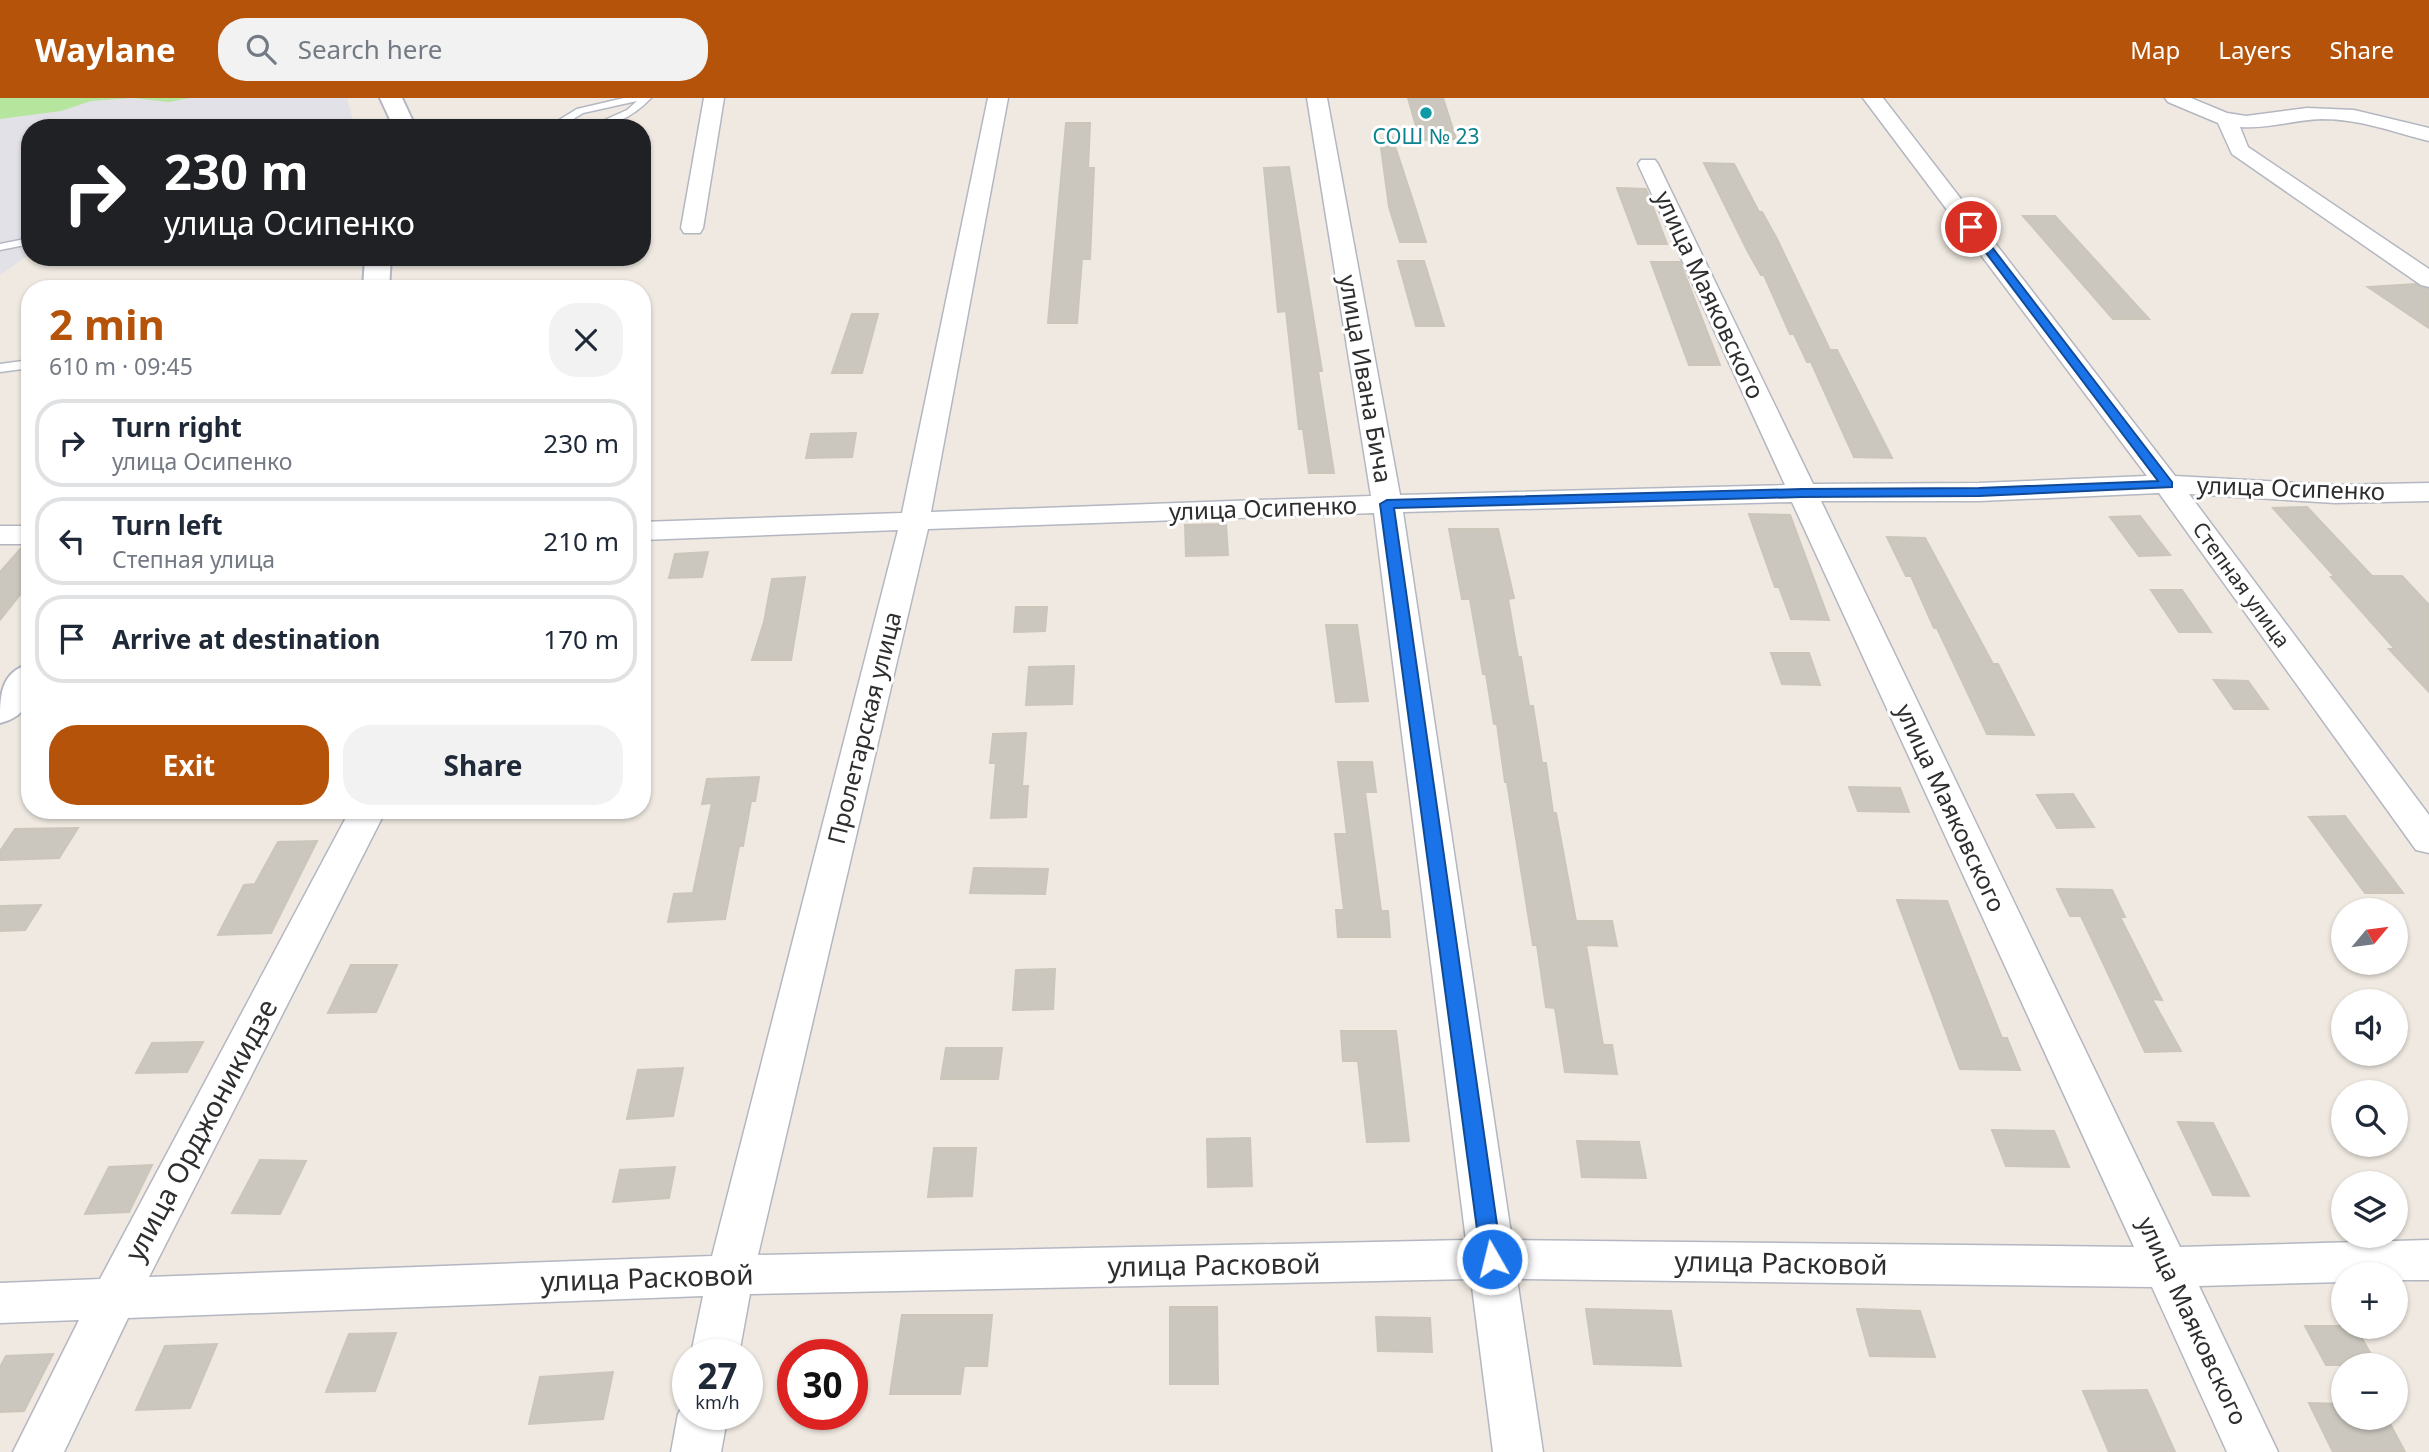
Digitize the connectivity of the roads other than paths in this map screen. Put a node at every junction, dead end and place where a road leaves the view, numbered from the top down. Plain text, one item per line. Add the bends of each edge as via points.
1 (391, 98) edge
2 (713, 98) edge
3 (998, 98) edge
4 (1317, 98) edge
5 (1873, 98) edge
6 (2175, 98) edge
7 (642, 99) edge
8 (401, 119) edge
9 (566, 119) edge
10 (587, 119) edge
11 (613, 119) edge
12 (2227, 120) junction
13 (2429, 135) edge
14 (1648, 164) dead end
15 (692, 228) dead end
16 (21, 243) edge
17 (0, 247) edge
18 (2429, 280) edge
19 (21, 364) edge
20 (0, 368) edge
21 (2167, 484) junction
22 (2429, 492) edge
23 (1802, 493) junction
24 (1387, 504) junction
25 (915, 522) junction
26 (651, 531) edge
27 (0, 535) edge
28 (21, 535) edge
29 (21, 686) edge
30 (0, 712) edge
31 (363, 819) edge
32 (2429, 841) edge
33 (1492, 1259) junction
34 (2429, 1259) edge
35 (2166, 1267) junction
36 (730, 1275) junction
37 (114, 1298) junction
38 (0, 1303) edge
39 (718, 1339) edge
40 (700, 1430) edge
41 (38, 1452) edge
42 (696, 1452) edge
43 (1518, 1452) edge
44 (2253, 1452) edge

1 - 8 main road
2 - 15 street
3 - 25 street, Пролетарская улица
4 - 24 street, улица Ивана Бича
5 - 21 street, Степная улица
6 - 12 street
7 - 9 lane via 580,111
7 - 10 lane
7 - 11 lane
12 - 13 street via 2308,114 2362,116
12 - 18 street via 2239,150
14 - 23 street, улица Маяковского
16 - 17 lane
19 - 20 lane
21 - 22 street, улица Осипенко via 2335,495
21 - 23 street, улица Осипенко
21 - 32 street, Степная улица
23 - 24 street, улица Осипенко
23 - 35 street, улица Маяковского
24 - 25 street, улица Осипенко
24 - 33 street, улица Ивана Бича
25 - 26 street, улица Осипенко
25 - 36 street, Пролетарская улица
27 - 28 street
29 - 30 main road
31 - 37 street, улица Орджоникидзе
33 - 35 street, улица Расковой
33 - 36 street, улица Расковой
33 - 43 street, улица Ивана Бича
34 - 35 street, улица Расковой
35 - 44 street, улица Маяковского
36 - 37 street, улица Расковой
36 - 39 street, Пролетарская улица
37 - 38 street, улица Расковой
37 - 41 street, улица Орджоникидзе
40 - 42 street

